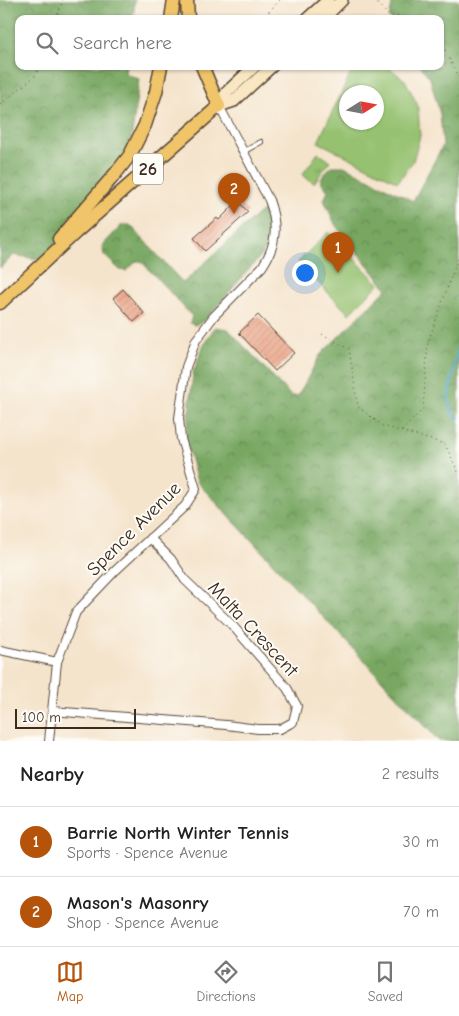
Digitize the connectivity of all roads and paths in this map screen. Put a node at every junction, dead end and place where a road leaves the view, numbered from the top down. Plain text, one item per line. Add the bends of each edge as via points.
1 (63, 0) edge
2 (174, 0) edge
3 (187, 0) edge
4 (280, 0) edge
5 (328, 0) edge
6 (342, 0) edge
7 (374, 0) edge
8 (57, 15) edge
9 (172, 15) edge
10 (188, 15) edge
11 (266, 15) edge
12 (311, 15) edge
13 (327, 15) edge
14 (389, 15) edge
15 (444, 49) edge
16 (38, 70) edge
17 (160, 70) edge
18 (204, 70) edge
19 (251, 70) edge
20 (268, 70) edge
21 (459, 78) edge
22 (0, 105) edge
23 (219, 106) junction
24 (261, 142) dead end
25 (243, 152) junction
26 (459, 255) edge
27 (21, 283) junction
28 (0, 303) edge
29 (322, 334) dead end
30 (402, 432) junction
31 (459, 474) edge
32 (150, 538) junction
33 (0, 650) edge
34 (57, 662) junction
35 (52, 712) junction
36 (49, 741) edge

1 - 8 path
2 - 9 main road
3 - 10 main road
4 - 11 path
5 - 12 main road
6 - 13 main road
7 - 14 path
15 - 21 path
16 - 22 path via 36,75
17 - 27 main road via 145,125 130,155
18 - 23 main road
19 - 23 main road via 227,92
20 - 23 main road via 234,101
23 - 25 street, Spence Avenue
23 - 27 main road, 26
24 - 25 lane
25 - 32 street, Spence Avenue via 273,211 273,246 262,267 214,316 196,340 186,366 179,418 181,439 196,489 184,506
26 - 30 path via 428,342 423,409
27 - 28 main road, 26
29 - 30 path via 349,349 358,407 382,426
30 - 31 path via 445,444
32 - 34 street, Spence Avenue via 76,612
32 - 35 street, Malta Crescent via 288,688 297,706 293,722 280,729 258,729
33 - 34 street
34 - 35 street, Spence Avenue
35 - 36 street, Spence Avenue

